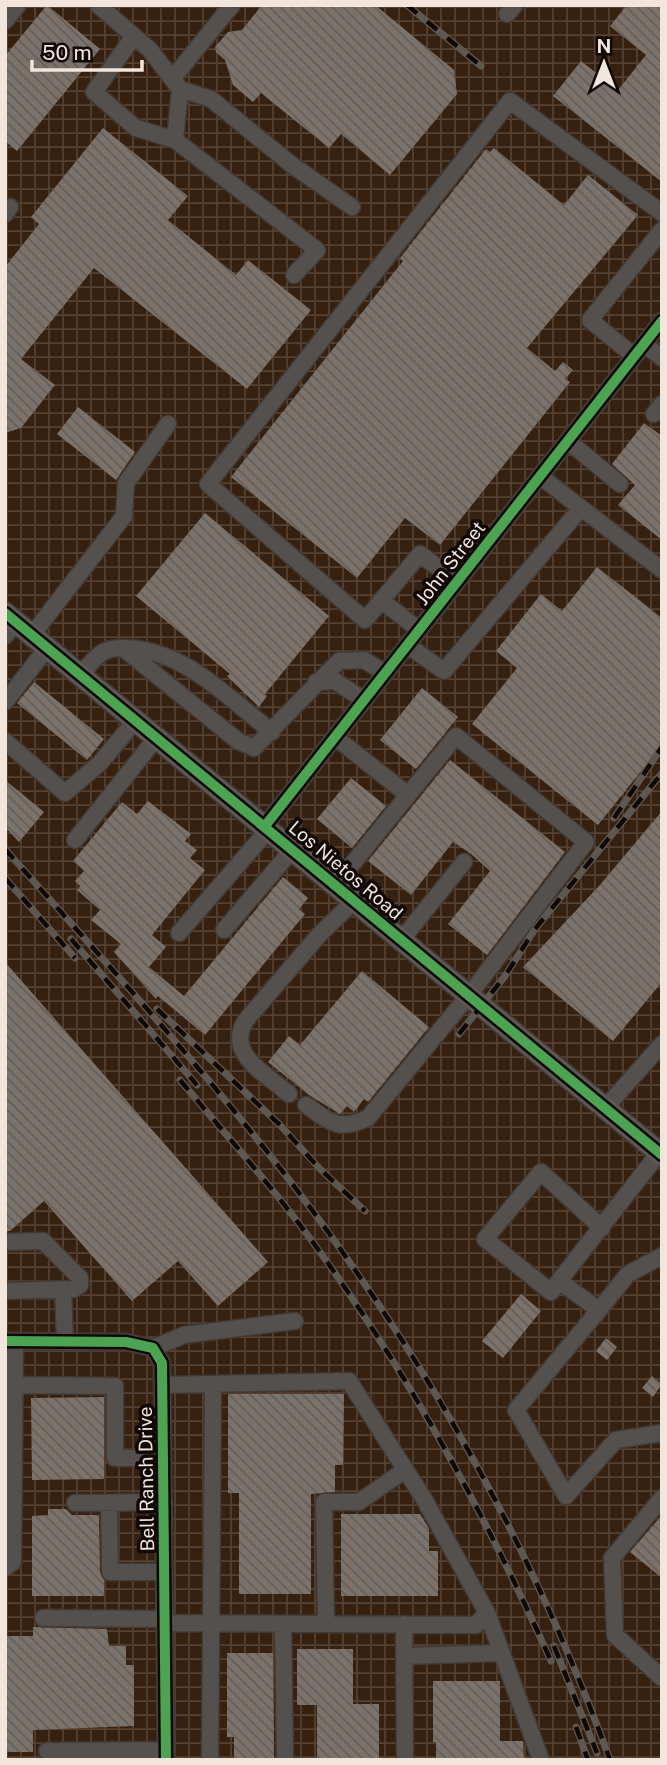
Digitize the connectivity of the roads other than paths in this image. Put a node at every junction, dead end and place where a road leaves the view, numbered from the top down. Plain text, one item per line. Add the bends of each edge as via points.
1 (18, 5) edge
2 (98, 5) edge
3 (232, 5) edge
4 (5, 22) edge
5 (134, 36) junction
6 (177, 83) junction
7 (175, 141) junction
8 (352, 207) dead end
9 (662, 213) edge
10 (662, 230) edge
11 (294, 275) dead end
12 (662, 321) edge
13 (639, 350) junction
14 (662, 358) edge
15 (168, 425) dead end
16 (568, 441) junction
17 (540, 476) junction
18 (621, 484) dead end
19 (581, 508) junction
20 (662, 570) edge
21 (457, 582) junction
22 (381, 600) junction
23 (419, 630) junction
24 (21, 631) edge
25 (407, 645) junction
26 (123, 648) junction
27 (385, 673) junction
28 (81, 676) junction
29 (316, 682) junction
30 (363, 701) junction
31 (5, 702) edge
32 (136, 720) junction
33 (272, 732) junction
34 (157, 737) junction
35 (334, 737) junction
36 (5, 741) edge
37 (408, 795) junction
38 (267, 827) junction
39 (75, 839) dead end
40 (293, 849) junction
41 (464, 862) dead end
42 (336, 884) junction
43 (355, 900) junction
44 (224, 930) dead end
45 (179, 933) dead end
46 (402, 939) junction
47 (469, 995) junction
48 (662, 1044) edge
49 (289, 1094) dead end
50 (306, 1105) dead end
51 (605, 1108) junction
52 (660, 1154) edge
53 (602, 1228) junction
54 (5, 1242) edge
55 (662, 1256) edge
56 (559, 1281) junction
57 (64, 1289) junction
58 (5, 1291) edge
59 (599, 1310) junction
60 (295, 1321) dead end
61 (10, 1341) edge
62 (65, 1341) junction
63 (153, 1348) junction
64 (213, 1384) junction
65 (14, 1385) junction
66 (162, 1385) junction
67 (9, 1425) edge
68 (662, 1433) edge
69 (163, 1458) junction
70 (405, 1470) junction
71 (662, 1498) edge
72 (164, 1502) junction
73 (75, 1503) dead end
74 (109, 1503) junction
75 (5, 1567) edge
76 (164, 1572) junction
77 (487, 1613) junction
78 (43, 1618) dead end
79 (165, 1621) junction
80 (212, 1623) junction
81 (283, 1624) junction
82 (326, 1624) junction
83 (404, 1624) junction
84 (501, 1653) junction
85 (404, 1656) junction
86 (662, 1678) edge
87 (47, 1751) dead end
88 (166, 1755) edge
89 (210, 1760) edge
90 (285, 1760) edge
91 (405, 1760) edge
92 (541, 1760) edge

1 - 4 street
2 - 5 street
3 - 6 street
5 - 6 street
5 - 7 street via 94,92 136,128
6 - 7 street
6 - 8 street via 211,99 292,166
7 - 11 street via 317,250
9 - 22 street via 510,102 208,484 365,620
10 - 13 street via 590,320
12 - 13 street, John Street
13 - 14 street
13 - 16 street, John Street
15 - 24 street via 126,483 124,516
16 - 17 street, John Street
16 - 18 street
17 - 19 street
17 - 21 street, John Street
19 - 20 street
19 - 25 street via 444,671
21 - 22 street via 420,554
21 - 23 street, John Street
22 - 23 street
23 - 25 street, John Street
24 - 28 main road, Los Nietos Road
24 - 31 street
25 - 27 street, John Street
26 - 28 street via 110,647 99,653
26 - 33 street via 145,648 178,660
26 - 33 street via 247,748 254,748
27 - 29 street via 364,660 339,661
27 - 30 street, John Street
28 - 32 main road, Los Nietos Road
29 - 30 street via 335,681
29 - 33 street
30 - 35 street, John Street
32 - 34 main road, Los Nietos Road
32 - 36 street via 65,793
34 - 38 main road, Los Nietos Road
34 - 39 street
35 - 37 street
35 - 38 street, John Street
37 - 42 street
37 - 47 street via 456,736 586,842
38 - 40 main road, Los Nietos Road
38 - 45 street, John Street
40 - 42 main road, Los Nietos Road
40 - 44 street
41 - 46 street
42 - 43 main road, Los Nietos Road
43 - 46 main road, Los Nietos Road
43 - 49 street via 319,935 238,1034 244,1054
46 - 47 main road, Los Nietos Road
47 - 50 street via 368,1118 354,1125 335,1125
47 - 51 main road, Los Nietos Road
48 - 51 street
51 - 52 main road, Los Nietos Road
52 - 53 street
53 - 56 street
53 - 56 street via 541,1172 485,1239 551,1292
54 - 57 street via 43,1241 80,1278 80,1285
55 - 59 street via 628,1274
56 - 59 street
57 - 58 street
57 - 62 street
59 - 68 street via 516,1410 566,1496 616,1440
60 - 63 street via 184,1335
61 - 62 street
61 - 65 street
62 - 63 street via 126,1342
63 - 66 street, Bell Ranch Drive via 162,1363
64 - 66 street
64 - 70 street via 349,1381
64 - 80 street
65 - 67 street
65 - 69 street via 115,1386 115,1458
66 - 69 street, Bell Ranch Drive
67 - 75 street via 13,1562
69 - 72 street, Bell Ranch Drive
70 - 77 street
70 - 82 street via 359,1502 324,1502
71 - 86 street via 612,1558 615,1635
72 - 74 street
72 - 76 street, Bell Ranch Drive
73 - 74 street
74 - 76 street via 110,1572
76 - 79 street, Bell Ranch Drive
77 - 83 street via 476,1625
77 - 84 street
78 - 79 street
79 - 80 street
79 - 88 street, Bell Ranch Drive
80 - 81 street
80 - 89 street
81 - 82 street
81 - 90 street
82 - 83 street
83 - 85 street
84 - 85 street
84 - 92 street
85 - 91 street
87 - 88 street

